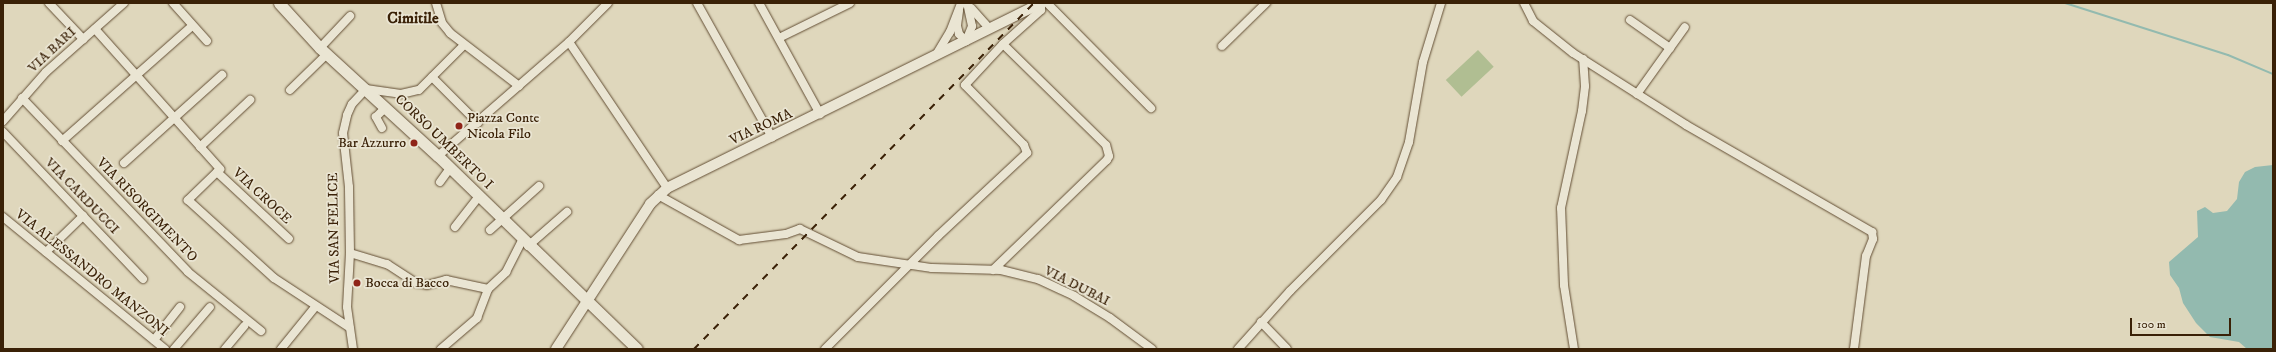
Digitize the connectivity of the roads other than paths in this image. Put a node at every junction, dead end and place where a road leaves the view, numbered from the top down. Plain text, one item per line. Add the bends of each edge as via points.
1 (49, 3) edge
2 (173, 3) edge
3 (279, 3) edge
4 (436, 3) edge
5 (608, 3) edge
6 (697, 3) edge
7 (759, 3) edge
8 (850, 3) edge
9 (967, 3) edge
10 (1043, 3) edge
11 (1266, 3) edge
12 (1442, 3) edge
13 (1524, 3) edge
14 (120, 4) edge
15 (960, 7) edge
16 (350, 16) dead end
17 (1630, 20) dead end
18 (192, 26) junction
19 (1685, 27) dead end
20 (94, 29) junction
21 (990, 29) junction
22 (779, 38) junction
23 (83, 39) junction
24 (207, 41) dead end
25 (966, 41) junction
26 (569, 42) junction
27 (1003, 44) junction
28 (464, 45) junction
29 (1222, 46) dead end
30 (1670, 48) junction
31 (323, 51) junction
32 (936, 55) junction
33 (1583, 59) junction
34 (222, 75) dead end
35 (136, 76) junction
36 (432, 77) junction
37 (519, 86) junction
38 (366, 89) junction
39 (290, 90) dead end
40 (1637, 94) junction
41 (22, 98) junction
42 (250, 100) dead end
43 (386, 107) junction
44 (1151, 108) dead end
45 (820, 114) junction
46 (174, 118) junction
47 (3, 121) edge
48 (478, 123) junction
49 (382, 128) dead end
50 (3, 132) edge
51 (772, 137) junction
52 (62, 141) junction
53 (200, 146) junction
54 (438, 156) junction
55 (124, 163) dead end
56 (450, 168) junction
57 (219, 171) junction
58 (440, 182) dead end
59 (538, 186) dead end
60 (667, 188) junction
61 (658, 195) junction
62 (479, 196) junction
63 (567, 212) dead end
64 (83, 216) junction
65 (3, 217) edge
66 (501, 218) junction
67 (455, 227) dead end
68 (490, 230) dead end
69 (289, 239) dead end
70 (525, 243) junction
71 (46, 252) junction
72 (350, 253) junction
73 (909, 265) junction
74 (993, 270) junction
75 (143, 278) dead end
76 (488, 289) junction
77 (588, 302) junction
78 (316, 306) junction
79 (180, 307) dead end
80 (210, 307) dead end
81 (1261, 322) junction
82 (244, 326) dead end
83 (349, 327) junction
84 (261, 331) dead end
85 (154, 340) junction
86 (165, 349) edge
87 (174, 349) edge
88 (225, 349) edge
89 (281, 349) edge
90 (353, 349) edge
91 (441, 349) edge
92 (556, 349) edge
93 (637, 349) edge
94 (825, 349) edge
95 (1152, 349) edge
96 (1238, 349) edge
97 (1287, 349) edge
98 (1574, 349) edge
99 (1854, 349) edge

1 - 23 street
2 - 18 street
3 - 31 main road, CORSO UMBERTO I
4 - 28 street via 442,22
5 - 26 street
6 - 51 street
7 - 22 street
8 - 22 street
9 - 21 street via 978,19
9 - 25 street via 972,26
10 - 21 street, VIA ROMA
10 - 27 street via 1041,10
10 - 44 street
11 - 29 street
12 - 81 street via 1423,62 1409,142 1397,177 1381,200
13 - 33 street via 1533,21
14 - 20 street, VIA BARI
15 - 25 street via 957,26
15 - 32 street
16 - 31 street
17 - 30 street
18 - 24 street
18 - 35 street
19 - 30 street
20 - 23 street, VIA BARI
20 - 35 street, VIA CROCE
21 - 25 street, VIA ROMA
22 - 45 street
23 - 41 street, VIA BARI via 46,72
25 - 32 street, VIA ROMA
26 - 37 street
26 - 60 street
27 - 73 street via 965,85 1024,145 1027,154
27 - 74 street via 1106,145 1108,156 1107,160
28 - 36 street
28 - 37 street
30 - 40 street
31 - 38 main road, CORSO UMBERTO I
31 - 39 street
32 - 45 street, VIA ROMA
33 - 40 street
33 - 98 street via 1585,86 1582,111 1561,208 1564,286
34 - 46 street
35 - 46 street, VIA CROCE
35 - 52 street
36 - 38 street via 412,93
36 - 48 street
37 - 48 street
38 - 43 main road, CORSO UMBERTO I
38 - 72 street, VIA SAN FELICE via 352,104 343,133 349,187
40 - 99 street via 1872,232 1873,240 1866,256
41 - 47 street, VIA BARI
41 - 52 street, VIA RISORGIMENTO
42 - 53 street
43 - 49 street via 376,117
43 - 54 main road, CORSO UMBERTO I
45 - 51 street, VIA ROMA
46 - 53 street, VIA CROCE
46 - 55 street
48 - 54 street
50 - 64 street, VIA CARDUCCI
51 - 60 street, VIA ROMA
52 - 84 street, VIA RISORGIMENTO via 188,272
53 - 57 street, VIA CROCE
54 - 56 main road, CORSO UMBERTO I
56 - 58 street
56 - 62 main road, CORSO UMBERTO I
57 - 69 street, VIA CROCE
57 - 78 street via 188,200 274,278
59 - 66 street
60 - 61 street, VIA ROMA
61 - 73 street, VIA DUBAI via 739,240 786,234 800,229 858,257
61 - 77 street, VIA ROMA
62 - 66 main road, CORSO UMBERTO I
62 - 67 street
63 - 70 street
64 - 71 street
64 - 75 street, VIA CARDUCCI
65 - 71 street, VIA ALESSANDRO MANZONI
66 - 68 street
66 - 70 main road, CORSO UMBERTO I
70 - 76 street via 506,272
70 - 77 main road, CORSO UMBERTO I
71 - 85 street, VIA ALESSANDRO MANZONI
72 - 76 street via 388,264 416,283 427,285 446,280
72 - 83 street, VIA SAN FELICE via 347,306
73 - 74 street, VIA DUBAI
73 - 94 street
74 - 95 street, VIA DUBAI via 1038,279 1074,296 1110,318
76 - 91 street via 477,318
77 - 92 street, VIA ROMA
77 - 93 main road, CORSO UMBERTO I
78 - 83 street
78 - 89 street
79 - 85 street
80 - 87 street
81 - 96 street
81 - 97 street
82 - 88 street
83 - 90 street, VIA SAN FELICE
85 - 86 street, VIA ALESSANDRO MANZONI

